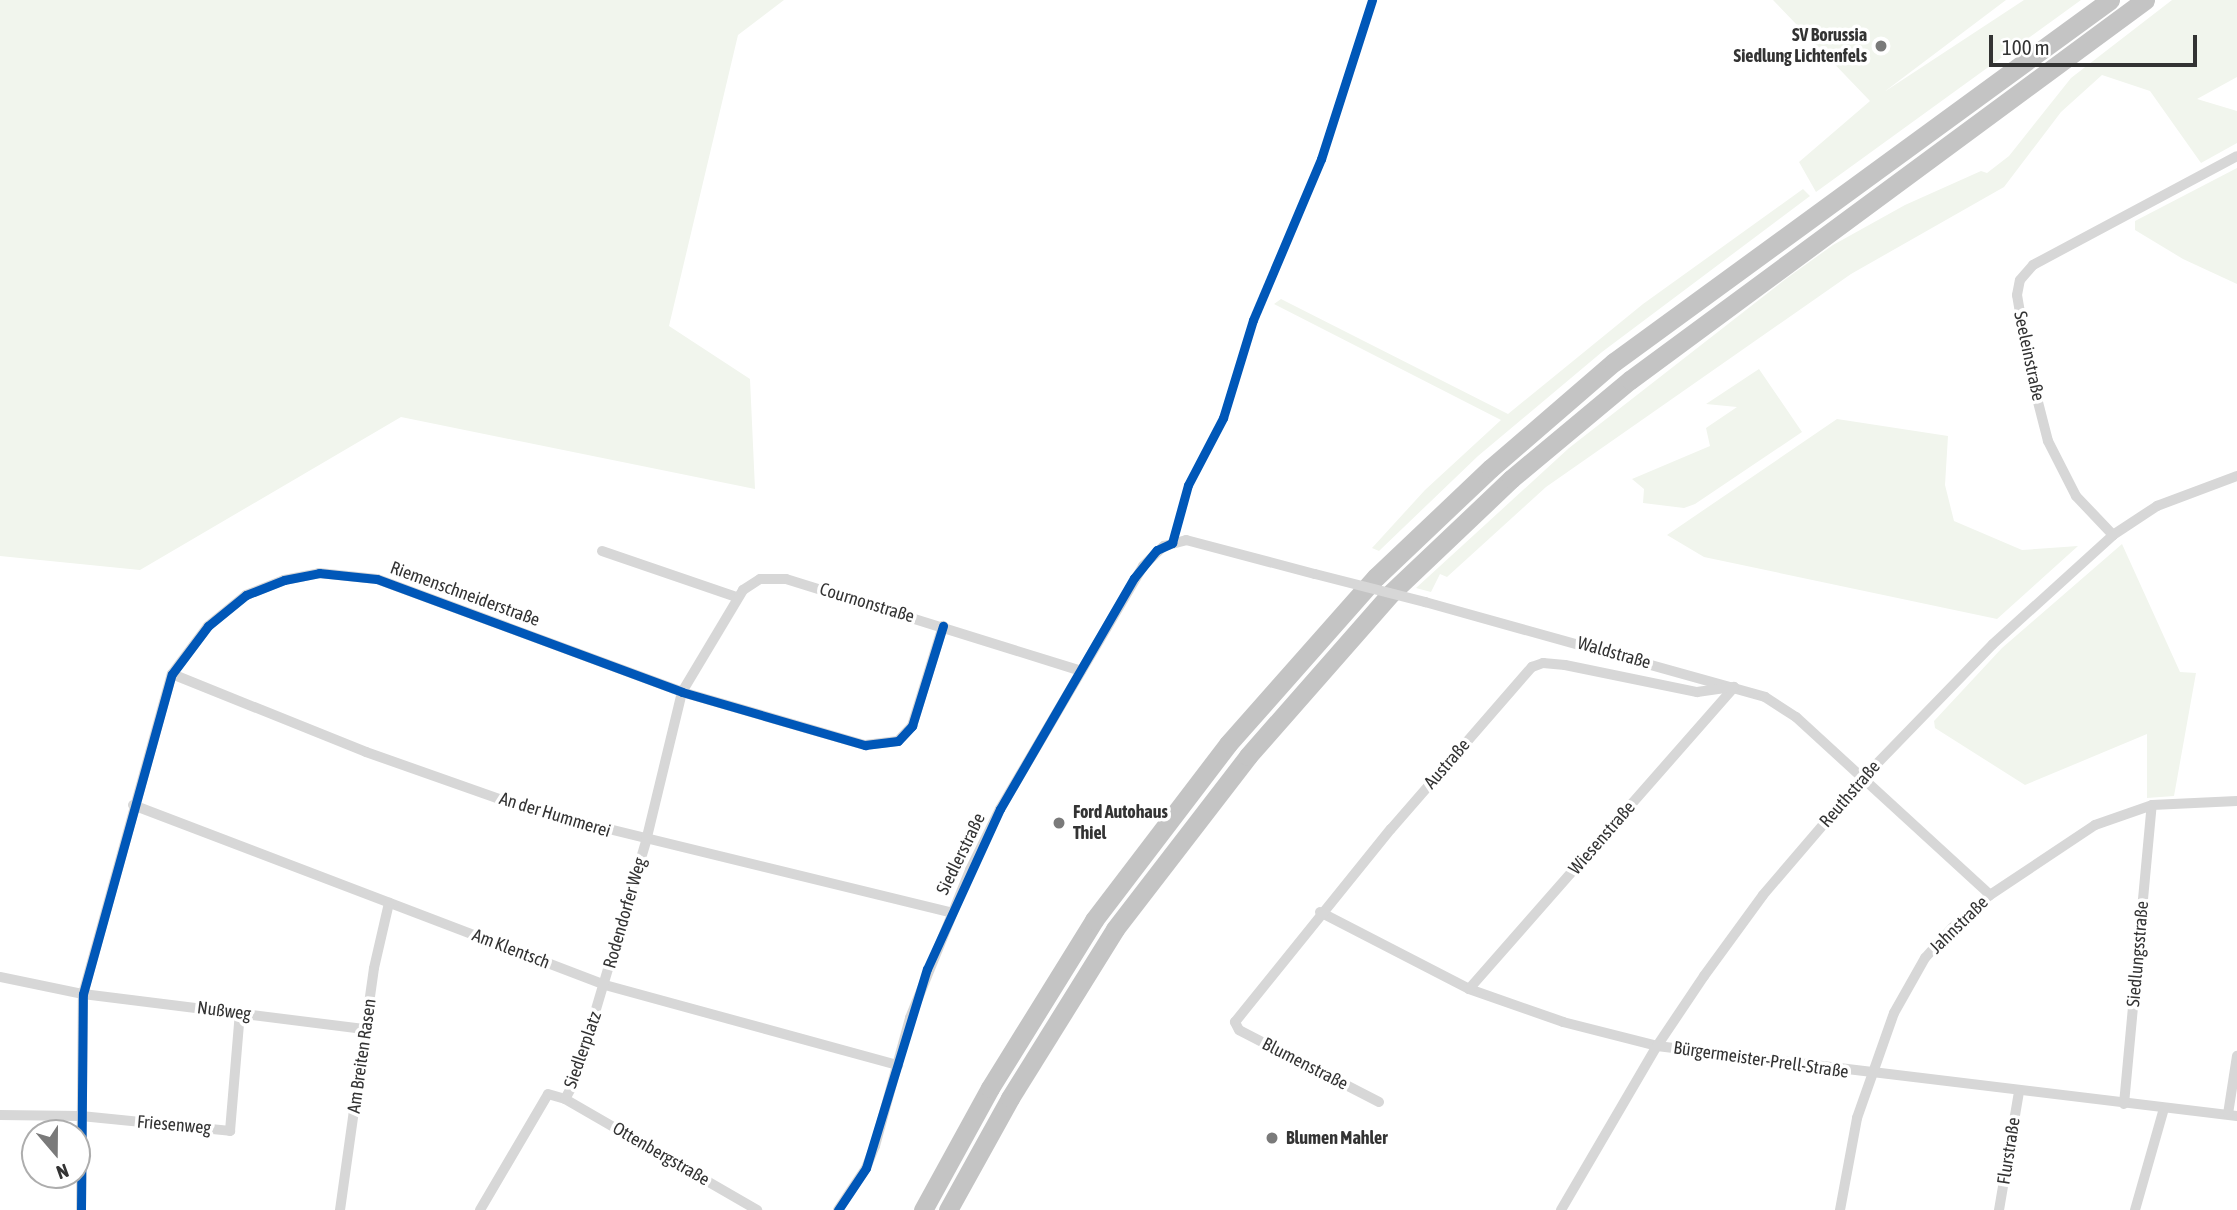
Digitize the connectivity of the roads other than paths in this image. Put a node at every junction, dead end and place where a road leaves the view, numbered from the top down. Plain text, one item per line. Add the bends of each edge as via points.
1 (2109, 0) edge
2 (2145, 0) edge
3 (2237, 156) edge
4 (2237, 477) edge
5 (2113, 535) junction
6 (1172, 543) joint
7 (602, 551) dead end
8 (736, 597) junction
9 (943, 626) junction
10 (1081, 671) junction
11 (172, 674) junction
12 (1734, 687) junction
13 (682, 692) junction
14 (1864, 777) junction
15 (2237, 801) edge
16 (133, 805) junction
17 (2152, 805) junction
18 (646, 841) junction
19 (1990, 894) junction
20 (388, 903) junction
21 (951, 912) junction
22 (1320, 912) junction
23 (0, 977) edge
24 (605, 985) junction
25 (1469, 989) junction
26 (83, 994) junction
27 (240, 1013) junction
28 (1235, 1022) joint
29 (366, 1029) junction
30 (1657, 1046) junction
31 (2237, 1056) edge
32 (898, 1065) junction
33 (1871, 1074) junction
34 (2019, 1093) junction
35 (565, 1099) junction
36 (1379, 1102) dead end
37 (2124, 1104) junction
38 (2164, 1108) junction
39 (0, 1115) edge
40 (2232, 1115) edge
41 (81, 1116) junction
42 (81, 1210) edge
43 (340, 1210) edge
44 (480, 1210) edge
45 (757, 1210) edge
46 (838, 1210) edge
47 (923, 1210) edge
48 (948, 1210) edge
49 (1561, 1210) edge
50 (1840, 1210) edge
51 (1999, 1210) edge
52 (2135, 1210) edge

1 - 47 highway via 1614,362 1491,468 1376,577 1228,744 1094,920 990,1088
2 - 48 highway via 1630,380 1511,479 1391,593 1248,756 1115,929 1010,1098
3 - 5 street, Seeleinstraße via 2033,265 2020,280 2017,295 2030,372 2049,441 2076,496
4 - 5 street, Reuthstraße via 2157,506
5 - 14 street, Reuthstraße via 1993,644
6 - 10 street, Siedlerstraße via 1157,550 1134,578
6 - 12 street, Waldstraße, bridge via 1202,542
7 - 8 street
8 - 9 street, Cournonstraße via 760,579 786,579
8 - 13 street, Cournonstraße
9 - 10 street, Cournonstraße
9 - 13 street, Riemenschneiderstraße via 912,726 898,741 883,745 865,745
10 - 21 street, Siedlerstraße via 1000,809
11 - 13 street, Riemenschneiderstraße via 208,626 246,595 319,573 377,579 415,591
11 - 16 street, Riemenschneiderstraße
11 - 18 street, An der Hummerei via 366,752 531,810
12 - 14 street, Waldstraße via 1784,708
12 - 22 street, Austraße via 1696,692 1565,665 1532,667
12 - 25 street, Wiesenstraße
13 - 18 street, Cournonstraße
14 - 19 street, Waldstraße
14 - 30 street, Reuthstraße via 1763,895
15 - 17 street, Jahnstraße
16 - 20 street, Am Klentsch
16 - 26 street, Riemenschneiderstraße
17 - 19 street, Jahnstraße via 2095,825
17 - 37 street, Siedlungsstraße
18 - 21 street, An der Hummerei
18 - 24 street, Rodendorfer Weg
19 - 33 street, Jahnstraße via 1925,958 1906,988
20 - 24 street, Am Klentsch
20 - 29 street, Am Breiten Rasen
21 - 32 street, Siedlerstraße via 910,1018
22 - 25 street, Bürgermeister-Prell-Straße
22 - 28 street, Austraße
23 - 26 street, Nußweg
24 - 32 street, Am Klentsch
24 - 35 street, Siedlerplatz
25 - 30 street, Bürgermeister-Prell-Straße via 1563,1022
26 - 27 street, Nußweg
26 - 41 street, Riemenschneiderstraße
27 - 29 street, Nußweg
27 - 41 street, Friesenweg via 230,1130
28 - 36 street, Blumenstraße via 1238,1030
29 - 43 street, Am Breiten Rasen
30 - 33 street, Bürgermeister-Prell-Straße
30 - 49 street, Reuthstraße
31 - 40 street
32 - 46 street, Siedlerstraße via 866,1168
33 - 34 street, Bürgermeister-Prell-Straße
33 - 50 street, Jahnstraße via 1845,1171
34 - 37 street, Bürgermeister-Prell-Straße
34 - 51 street, Flurstraße
35 - 44 street, Siedlerplatz via 548,1094
35 - 45 street, Ottenbergstraße
37 - 38 street, Bürgermeister-Prell-Straße
38 - 40 street, Bürgermeister-Prell-Straße
38 - 52 street
39 - 41 street, Friesenweg
41 - 42 street, Riemenschneiderstraße

